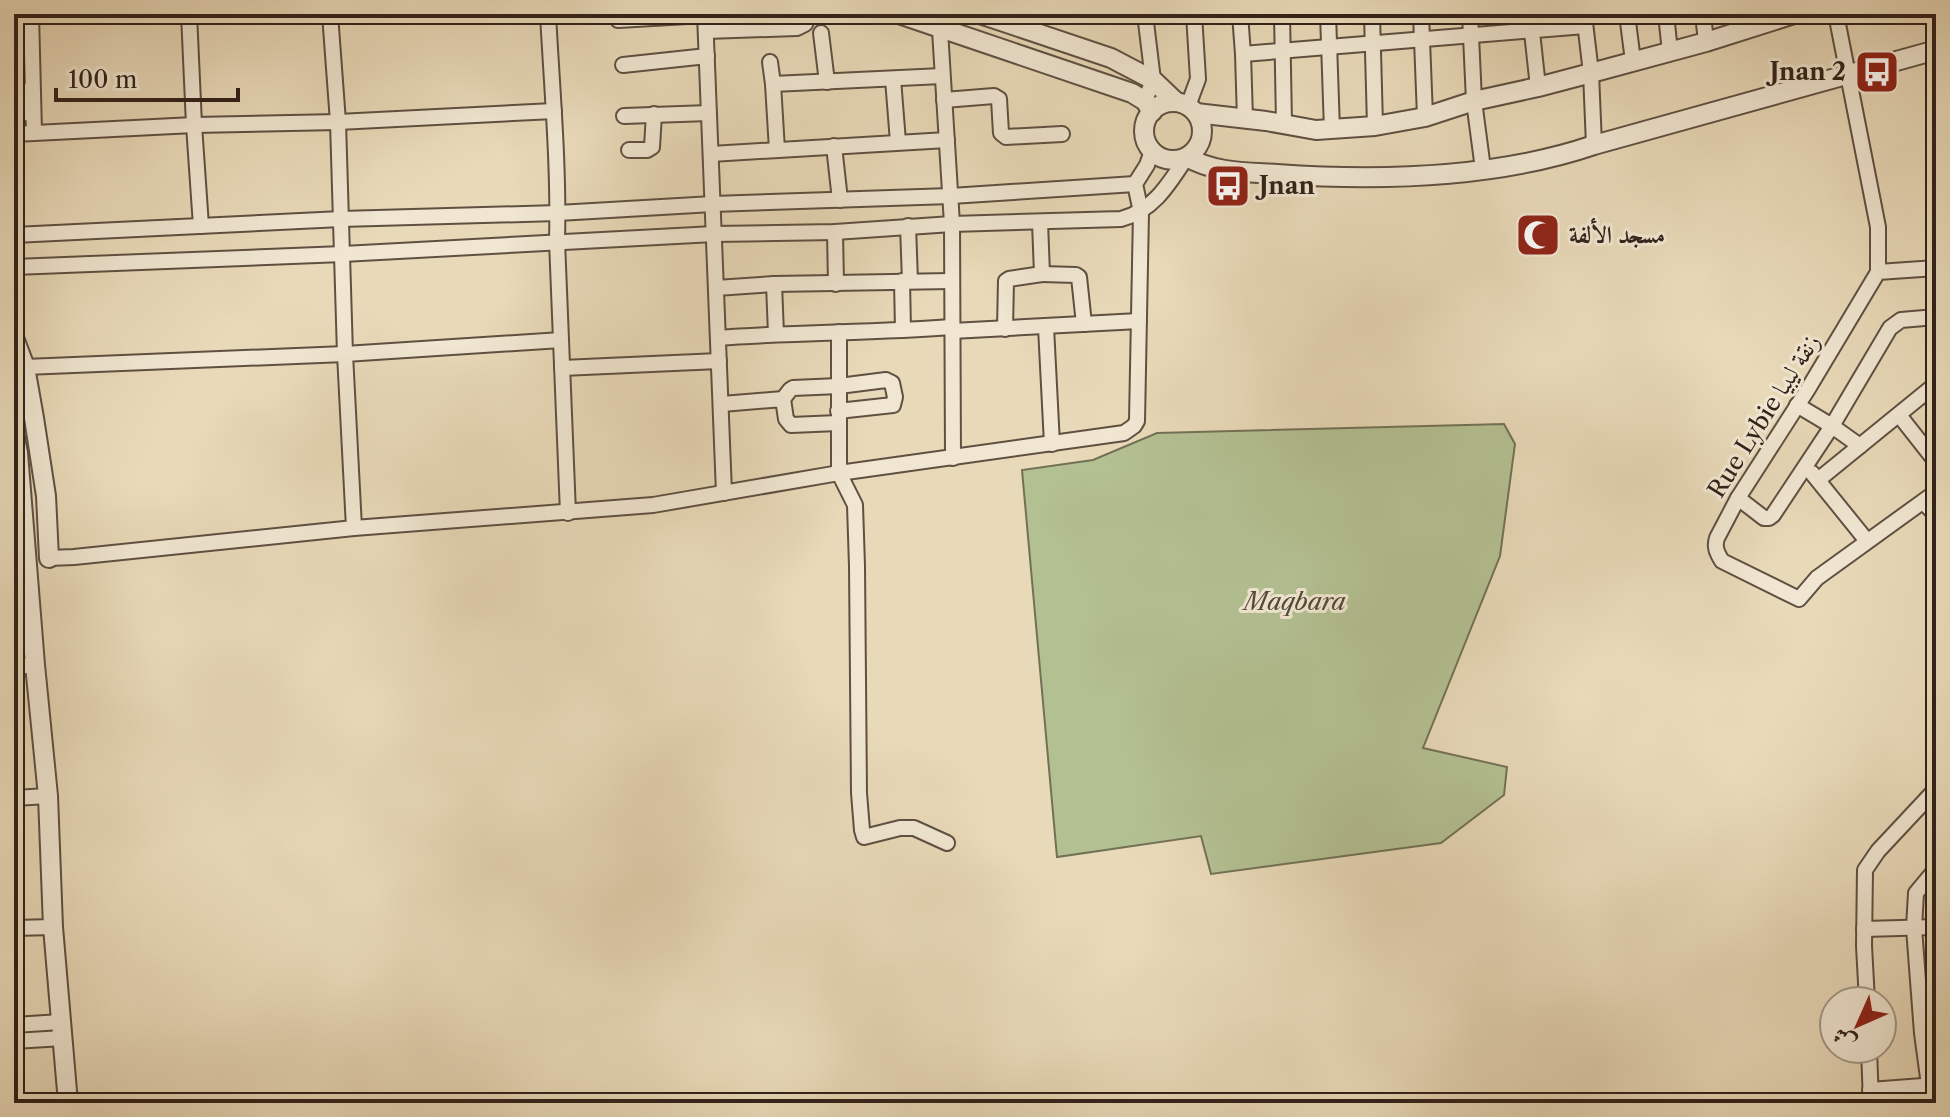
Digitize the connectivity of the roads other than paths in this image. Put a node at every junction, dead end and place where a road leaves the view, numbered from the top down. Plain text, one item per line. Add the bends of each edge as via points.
1 (189, 14) edge
2 (330, 14) edge
3 (548, 14) edge
4 (705, 14) edge
5 (810, 14) edge
6 (899, 14) edge
7 (980, 14) edge
8 (1145, 14) edge
9 (1194, 14) edge
10 (1240, 14) edge
11 (1282, 14) edge
12 (1328, 14) edge
13 (1372, 14) edge
14 (1421, 14) edge
15 (1470, 14) edge
16 (1530, 14) edge
17 (1627, 14) edge
18 (1666, 14) edge
19 (1703, 14) edge
20 (1836, 14) edge
21 (1785, 15) edge
22 (31, 16) edge
23 (618, 20) dead end
24 (1585, 20) edge
25 (14, 21) edge
26 (940, 21) edge
27 (1742, 22) edge
28 (706, 31) junction
29 (1532, 31) junction
30 (821, 33) dead end
31 (1471, 36) junction
32 (1422, 40) junction
33 (1706, 42) junction
34 (1373, 44) junction
35 (1329, 47) junction
36 (1936, 50) edge
37 (1283, 51) junction
38 (1670, 52) junction
39 (1243, 54) junction
40 (707, 56) junction
41 (1633, 61) junction
42 (770, 62) dead end
43 (623, 65) dead end
44 (14, 73) edge
45 (1591, 73) junction
46 (1848, 75) junction
47 (942, 76) junction
48 (893, 79) junction
49 (1153, 80) junction
50 (827, 82) junction
51 (773, 84) junction
52 (1538, 87) junction
53 (944, 100) junction
54 (1474, 101) junction
55 (1148, 106) junction
56 (1187, 107) junction
57 (554, 111) junction
58 (709, 113) junction
59 (654, 114) junction
60 (624, 116) dead end
61 (1425, 117) junction
62 (1245, 119) junction
63 (338, 122) junction
64 (1284, 124) junction
65 (194, 125) junction
66 (1375, 126) junction
67 (34, 128) junction
68 (1332, 130) junction
69 (14, 134) edge
70 (1062, 134) dead end
71 (947, 140) junction
72 (898, 142) junction
73 (1594, 145) junction
74 (834, 146) junction
75 (629, 150) dead end
76 (777, 150) junction
77 (1152, 151) junction
78 (711, 154) junction
79 (1186, 158) junction
80 (1483, 169) junction
81 (1135, 184) junction
82 (951, 196) junction
83 (840, 200) junction
84 (713, 204) junction
85 (1141, 212) junction
86 (558, 213) junction
87 (341, 219) junction
88 (1040, 222) junction
89 (952, 224) junction
90 (201, 226) junction
91 (908, 226) junction
92 (835, 232) junction
93 (714, 234) junction
94 (14, 235) edge
95 (557, 241) junction
96 (343, 254) junction
97 (14, 267) edge
98 (1936, 268) edge
99 (1878, 272) junction
100 (1042, 274) junction
101 (906, 281) junction
102 (951, 281) junction
103 (774, 284) junction
104 (836, 284) junction
105 (716, 288) junction
106 (1936, 317) edge
107 (1139, 321) junction
108 (1084, 324) junction
109 (1046, 327) junction
110 (952, 329) junction
111 (1005, 329) junction
112 (903, 330) junction
113 (839, 332) junction
114 (776, 334) junction
115 (14, 338) edge
116 (718, 338) junction
117 (561, 340) junction
118 (345, 354) junction
119 (719, 361) junction
120 (25, 367) junction
121 (562, 368) junction
122 (1936, 384) edge
123 (839, 386) junction
124 (783, 399) junction
125 (722, 404) junction
126 (1797, 405) junction
127 (1899, 415) junction
128 (838, 417) junction
129 (1832, 426) junction
130 (14, 433) edge
131 (1052, 444) junction
132 (1860, 446) junction
133 (16, 453) edge
134 (953, 458) junction
135 (1936, 462) edge
136 (1806, 466) junction
137 (839, 473) junction
138 (1818, 480) junction
139 (1936, 492) edge
140 (724, 493) junction
141 (1738, 498) junction
142 (1923, 502) junction
143 (568, 513) junction
144 (1936, 515) edge
145 (354, 528) junction
146 (1867, 541) junction
147 (49, 558) junction
148 (20, 561) edge
149 (35, 665) junction
150 (14, 667) edge
151 (1936, 789) edge
152 (48, 796) junction
153 (14, 798) edge
154 (1924, 802) junction
155 (1936, 814) edge
156 (947, 843) dead end
157 (1936, 869) edge
158 (53, 927) junction
159 (1936, 927) edge
160 (14, 928) edge
161 (1914, 928) junction
162 (1864, 929) junction
163 (1918, 981) junction
164 (1936, 981) edge
165 (1866, 985) edge
166 (14, 1025) edge
167 (62, 1030) junction
168 (1929, 1032) edge
169 (14, 1041) edge
170 (1869, 1065) edge
171 (1932, 1085) edge
172 (1870, 1097) edge
173 (68, 1103) edge

1 - 65 street
2 - 63 street
3 - 57 street
4 - 23 street
4 - 28 street
5 - 28 street via 797,28
6 - 26 street
7 - 49 street via 1111,58
8 - 49 street
9 - 56 street via 1198,79
10 - 39 street
11 - 37 street
12 - 35 street
13 - 34 street
14 - 32 street
15 - 31 street
16 - 29 street
17 - 41 street
18 - 38 street
19 - 33 street
20 - 46 street
21 - 27 street
22 - 25 street
22 - 67 street
24 - 29 street
24 - 45 street
26 - 47 street
26 - 55 street via 1120,88
27 - 33 street
28 - 40 street
29 - 31 street
29 - 52 street
30 - 50 street
31 - 32 street
31 - 54 street
32 - 34 street
32 - 61 street
33 - 38 street
34 - 35 street
34 - 66 street
35 - 37 street
35 - 68 street
36 - 46 street
37 - 39 street
37 - 64 street
38 - 41 street
39 - 62 street
40 - 43 street
40 - 58 street
41 - 45 street
42 - 51 street
44 - 67 street
45 - 52 street
45 - 73 street
46 - 73 street
46 - 99 street via 1878,227
47 - 48 street
47 - 53 street
48 - 50 street
48 - 72 street
49 - 55 street
49 - 56 street
50 - 51 street
51 - 76 street
52 - 54 street
53 - 70 street via 997,97 1006,137
53 - 71 street
54 - 61 street
54 - 80 street
55 - 56 street
55 - 77 street via 1144,136
56 - 62 street
56 - 79 street via 1202,124 1202,137
57 - 63 street
57 - 86 street
58 - 59 street
58 - 78 street
59 - 60 street
59 - 75 street via 652,147
61 - 66 street
62 - 64 street
63 - 65 street
63 - 87 street
64 - 68 street
65 - 67 street
65 - 90 street
66 - 68 street
67 - 69 street
71 - 72 street
71 - 82 street
72 - 74 street
73 - 80 street
74 - 76 street
74 - 83 street
76 - 78 street
77 - 79 street via 1171,161
77 - 81 street
78 - 84 street
79 - 80 street via 1225,171 1313,177 1402,177
79 - 85 street via 1165,190
81 - 82 street
81 - 85 street
82 - 83 street
82 - 89 street
83 - 84 street
84 - 86 street
84 - 93 street
85 - 88 street via 1121,219
85 - 107 street
86 - 87 street
86 - 95 street
87 - 90 street
87 - 96 street
88 - 89 street
88 - 100 street
89 - 91 street
89 - 102 street
90 - 94 street
91 - 92 street
91 - 101 street
92 - 93 street
92 - 104 street
93 - 95 street
93 - 105 street
95 - 96 street
95 - 117 street
96 - 97 street
96 - 118 street
98 - 99 street
99 - 126 street, Rue Lybie زنقة ليبيا
100 - 108 street via 1079,277
100 - 111 street via 1006,281
101 - 102 street
101 - 104 street
101 - 112 street
102 - 110 street
103 - 104 street
103 - 105 street
103 - 114 street
105 - 116 street
106 - 129 street via 1893,325
107 - 108 street
107 - 131 street via 1134,426 1124,433
108 - 109 street
109 - 111 street
109 - 131 street
110 - 111 street
110 - 112 street
110 - 134 street
112 - 113 street
113 - 114 street
113 - 123 street
114 - 116 street
115 - 120 street
116 - 119 street
117 - 118 street
117 - 121 street
118 - 120 street
118 - 145 street
119 - 121 street
119 - 125 street
120 - 147 street via 46,496
121 - 143 street
122 - 127 street
123 - 124 street via 793,388
123 - 128 street
123 - 128 street via 886,380 895,397 888,407
124 - 125 street
124 - 128 street via 791,425
125 - 140 street
126 - 129 street
126 - 141 street, Rue Lybie زنقة ليبيا
127 - 132 street
127 - 135 street
128 - 137 street
129 - 132 street
129 - 136 street
130 - 133 street
131 - 134 street
132 - 138 street
133 - 148 street
134 - 137 street
136 - 138 street
136 - 141 street via 1769,518
137 - 140 street
137 - 156 street via 855,505 864,837 914,828
138 - 146 street
139 - 142 street
140 - 143 street
141 - 146 street, Rue Lybie زنقة ليبيا via 1717,538 1717,553 1722,561 1799,599 1817,578
142 - 144 street
142 - 146 street
143 - 145 street
145 - 147 street
147 - 148 street
148 - 149 street
149 - 150 street
149 - 152 street
151 - 154 street
152 - 153 street
152 - 158 street
154 - 155 street
154 - 162 street via 1865,870
157 - 161 street via 1916,893
158 - 160 street
158 - 167 street
159 - 161 street
161 - 162 street
161 - 163 street
162 - 165 street
163 - 164 street
163 - 168 street
166 - 167 street
167 - 169 street
167 - 173 street
168 - 171 street
170 - 172 street
171 - 172 street

